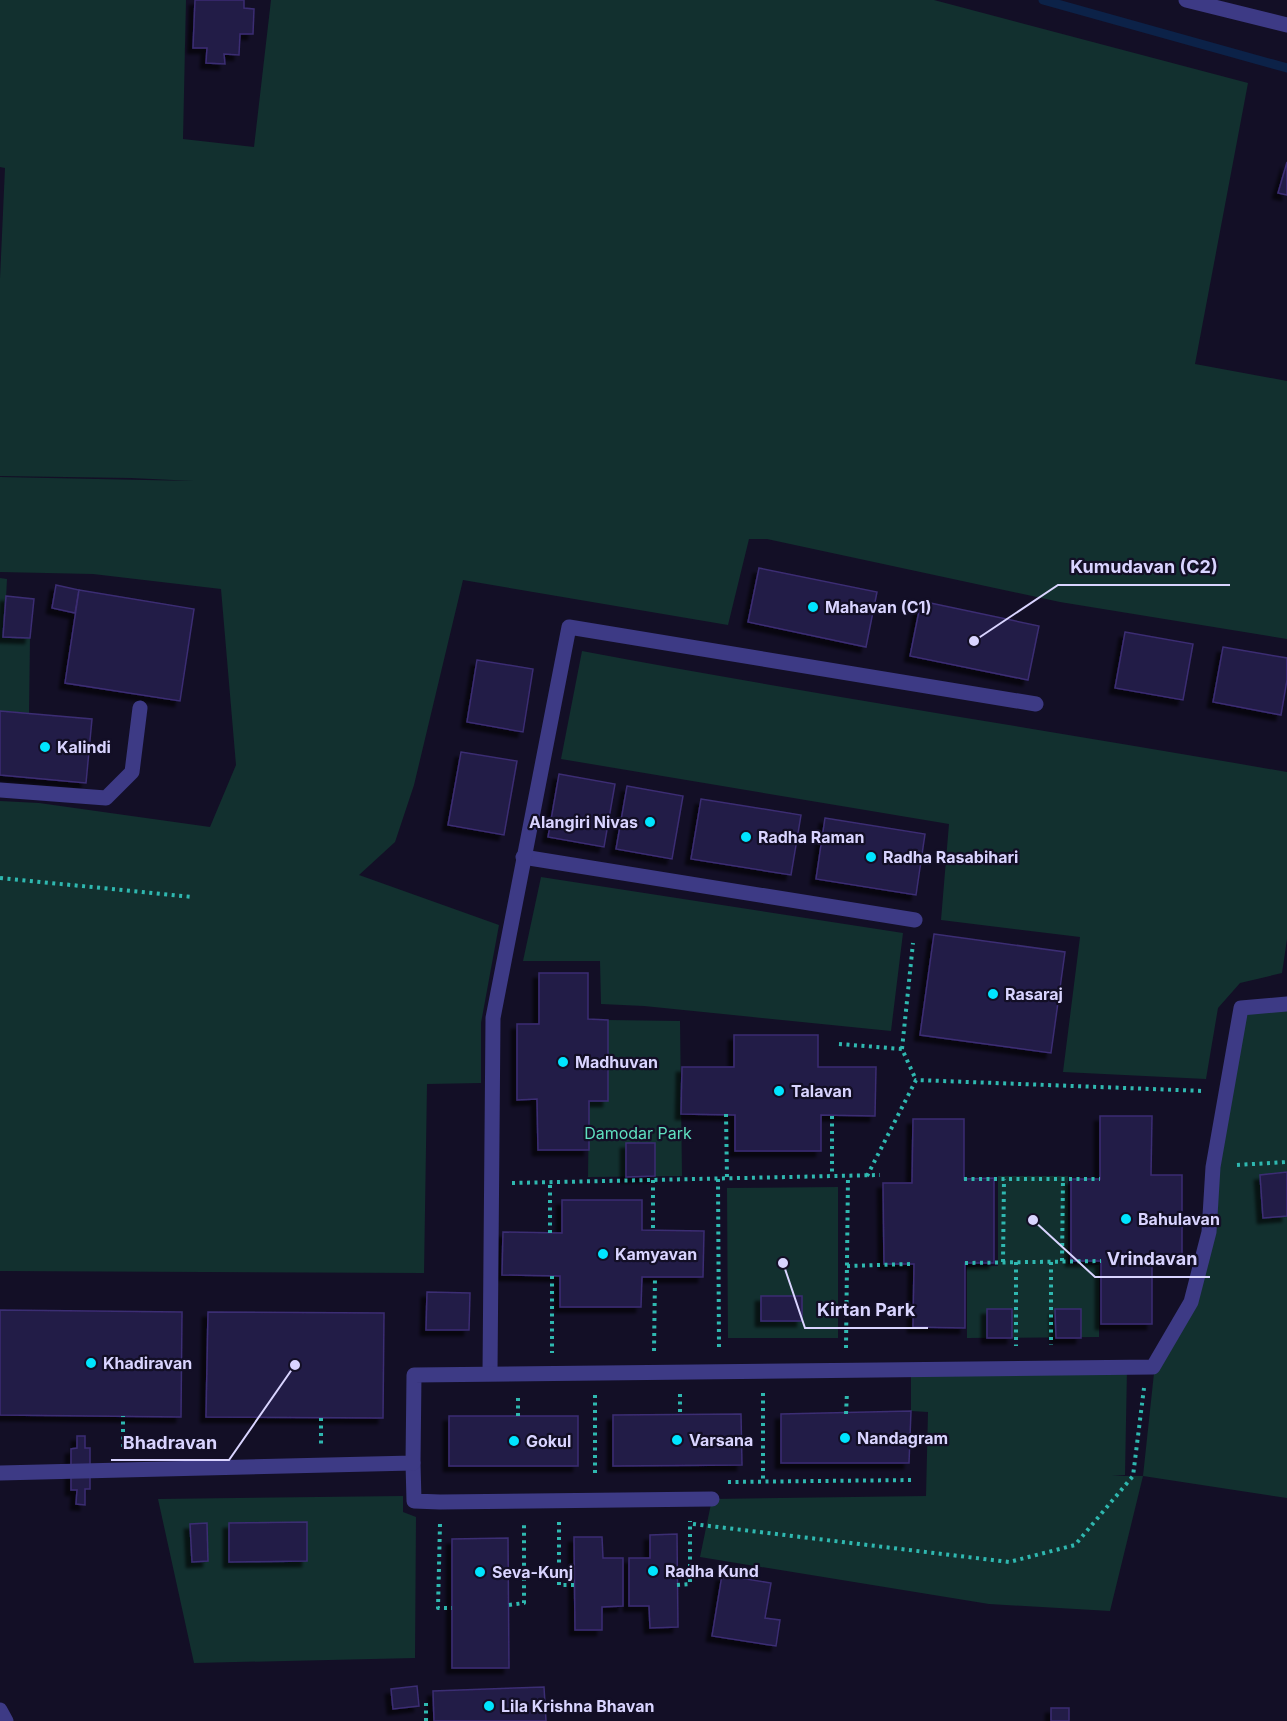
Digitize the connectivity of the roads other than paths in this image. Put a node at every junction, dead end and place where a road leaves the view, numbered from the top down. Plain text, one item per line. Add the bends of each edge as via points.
1 (1186, 0) edge
2 (1287, 26) edge
3 (1035, 704) dead end
4 (140, 708) dead end
5 (0, 790) edge
6 (523, 857) junction
7 (915, 920) road end
8 (1287, 1004) edge
9 (490, 1373) junction
10 (413, 1463) junction
11 (0, 1473) edge
12 (712, 1499) road end
13 (0, 1710) edge
14 (6, 1721) edge

1 - 2 street
3 - 6 street via 569,627
4 - 5 street via 132,772 106,798
6 - 7 street
6 - 9 street via 493,1018
8 - 9 street via 1242,1008 1213,1167 1209,1232 1191,1302 1153,1367
9 - 10 street via 414,1375
10 - 11 street
10 - 12 street via 414,1501
13 - 14 street

